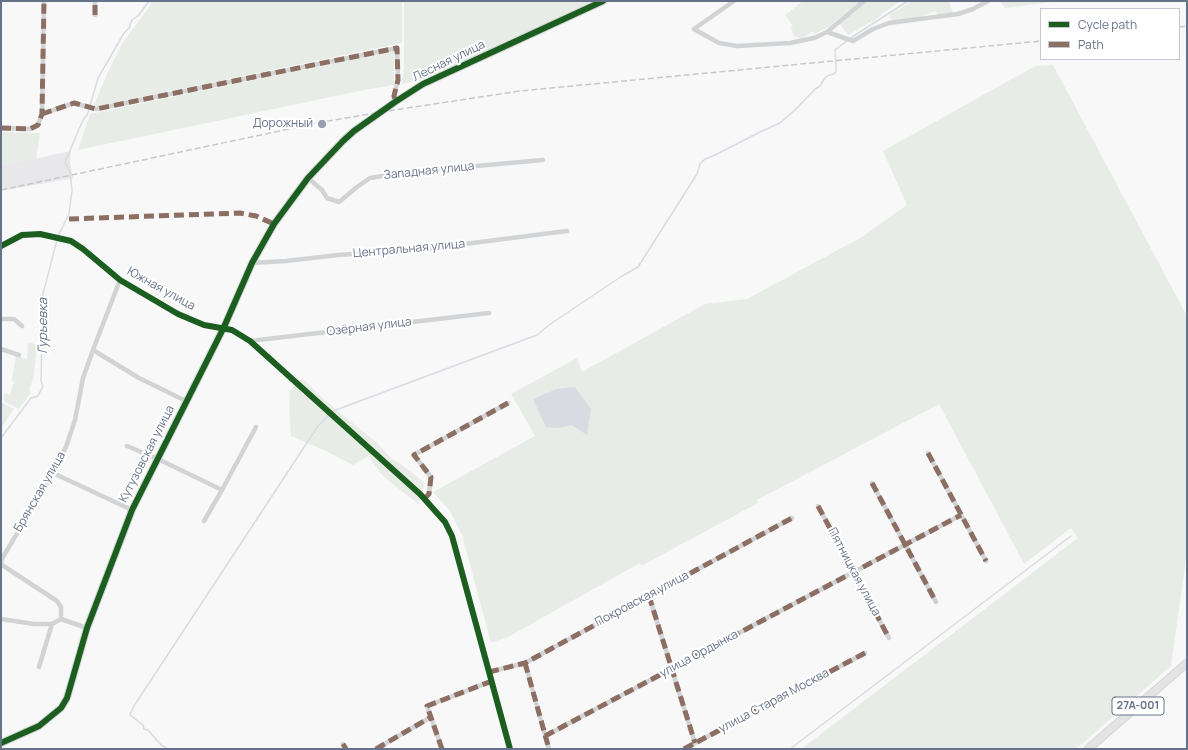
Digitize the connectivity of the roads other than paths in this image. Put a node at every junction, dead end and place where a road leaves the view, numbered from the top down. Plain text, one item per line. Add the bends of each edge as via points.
1 (44, 1) edge
2 (95, 1) edge
3 (602, 1) edge
4 (734, 1) edge
5 (864, 1) edge
6 (988, 1) edge
7 (95, 15) dead end
8 (827, 32) junction
9 (395, 102) junction
10 (42, 114) junction
11 (1, 128) edge
12 (543, 160) dead end
13 (320, 165) joint
14 (308, 178) junction
15 (566, 231) dead end
16 (1, 246) edge
17 (252, 263) junction
18 (120, 280) junction
19 (489, 313) dead end
20 (1, 319) edge
21 (22, 326) dead end
22 (224, 327) junction
23 (250, 342) junction
24 (1, 349) edge
25 (93, 350) junction
26 (19, 355) dead end
27 (186, 401) junction
28 (508, 403) dead end
29 (256, 427) dead end
30 (127, 446) dead end
31 (928, 453) dead end
32 (158, 459) junction
33 (53, 473) junction
34 (872, 483) dead end
35 (222, 490) junction
36 (424, 499) junction
37 (818, 506) dead end
38 (132, 510) junction
39 (961, 515) junction
40 (792, 518) dead end
41 (204, 521) dead end
42 (905, 545) junction
43 (986, 561) dead end
44 (1, 562) edge
45 (853, 573) junction
46 (649, 596) junction
47 (936, 602) dead end
48 (1, 619) edge
49 (61, 619) junction
50 (52, 624) junction
51 (87, 628) junction
52 (889, 638) dead end
53 (865, 653) dead end
54 (525, 663) junction
55 (1187, 663) edge
56 (39, 666) dead end
57 (672, 668) junction
58 (489, 672) junction
59 (492, 682) junction
60 (431, 718) junction
61 (545, 736) junction
62 (1, 743) edge
63 (695, 743) junction
64 (343, 744) dead end
65 (346, 749) edge
66 (376, 749) edge
67 (442, 749) edge
68 (510, 749) edge
69 (549, 749) edge
70 (684, 749) edge
71 (1088, 749) edge

1 - 10 street
2 - 7 street
3 - 9 street, Лесная улица via 423,84
4 - 8 street via 694,29 719,43 737,46 790,43 814,38
5 - 8 street
6 - 8 street via 958,14 889,23 853,41
9 - 10 street via 398,80 397,48 96,109 74,103
9 - 13 street, Лесная улица via 343,141
10 - 11 street via 38,125 30,129
12 - 14 street, Западная улица via 370,178 339,202 328,198
13 - 14 street, Кутузовская улица
14 - 17 street, Кутузовская улица via 274,224
15 - 17 street, Центральная улица via 425,249
16 - 18 street, Южная улица via 22,234 40,234 71,240
17 - 22 street, Кутузовская улица
18 - 22 street, Южная улица via 178,314 204,325
18 - 25 street, Брянская улица
19 - 23 street, Озёрная улица
20 - 21 street via 14,319
22 - 23 street
22 - 27 street, Кутузовская улица
23 - 36 street
24 - 26 street
25 - 27 street via 139,378
25 - 33 street, Брянская улица via 83,378 76,420
27 - 32 street, Кутузовская улица
28 - 36 street via 414,455 431,477 429,494
29 - 35 street
30 - 32 street
31 - 39 street
32 - 35 street
32 - 38 street, Кутузовская улица
33 - 38 street
33 - 44 street, Брянская улица
34 - 42 street
35 - 41 street
36 - 58 street via 445,522 452,536
37 - 45 street, Пятницкая улица
38 - 51 street, Кутузовская улица
39 - 42 street, улица Ордынка
39 - 43 street
40 - 46 street, Покровская улица
42 - 45 street, улица Ордынка
42 - 47 street
44 - 49 street via 57,600 61,607
45 - 52 street, Пятницкая улица
45 - 57 street, улица Ордынка
46 - 54 street, Покровская улица
46 - 57 street
48 - 50 street
49 - 50 street
49 - 51 street
50 - 56 street
51 - 62 street, Кутузовская улица via 67,698 61,708 39,726
53 - 63 street, улица Старая Москва
54 - 58 street, Покровская улица
54 - 61 street
55 - 71 main road, 27А-001
57 - 61 street, улица Ордынка
57 - 63 street
58 - 59 street
59 - 60 street via 427,706
59 - 68 street
60 - 66 street
60 - 67 street
61 - 69 street
63 - 70 street, улица Старая Москва
64 - 65 street

